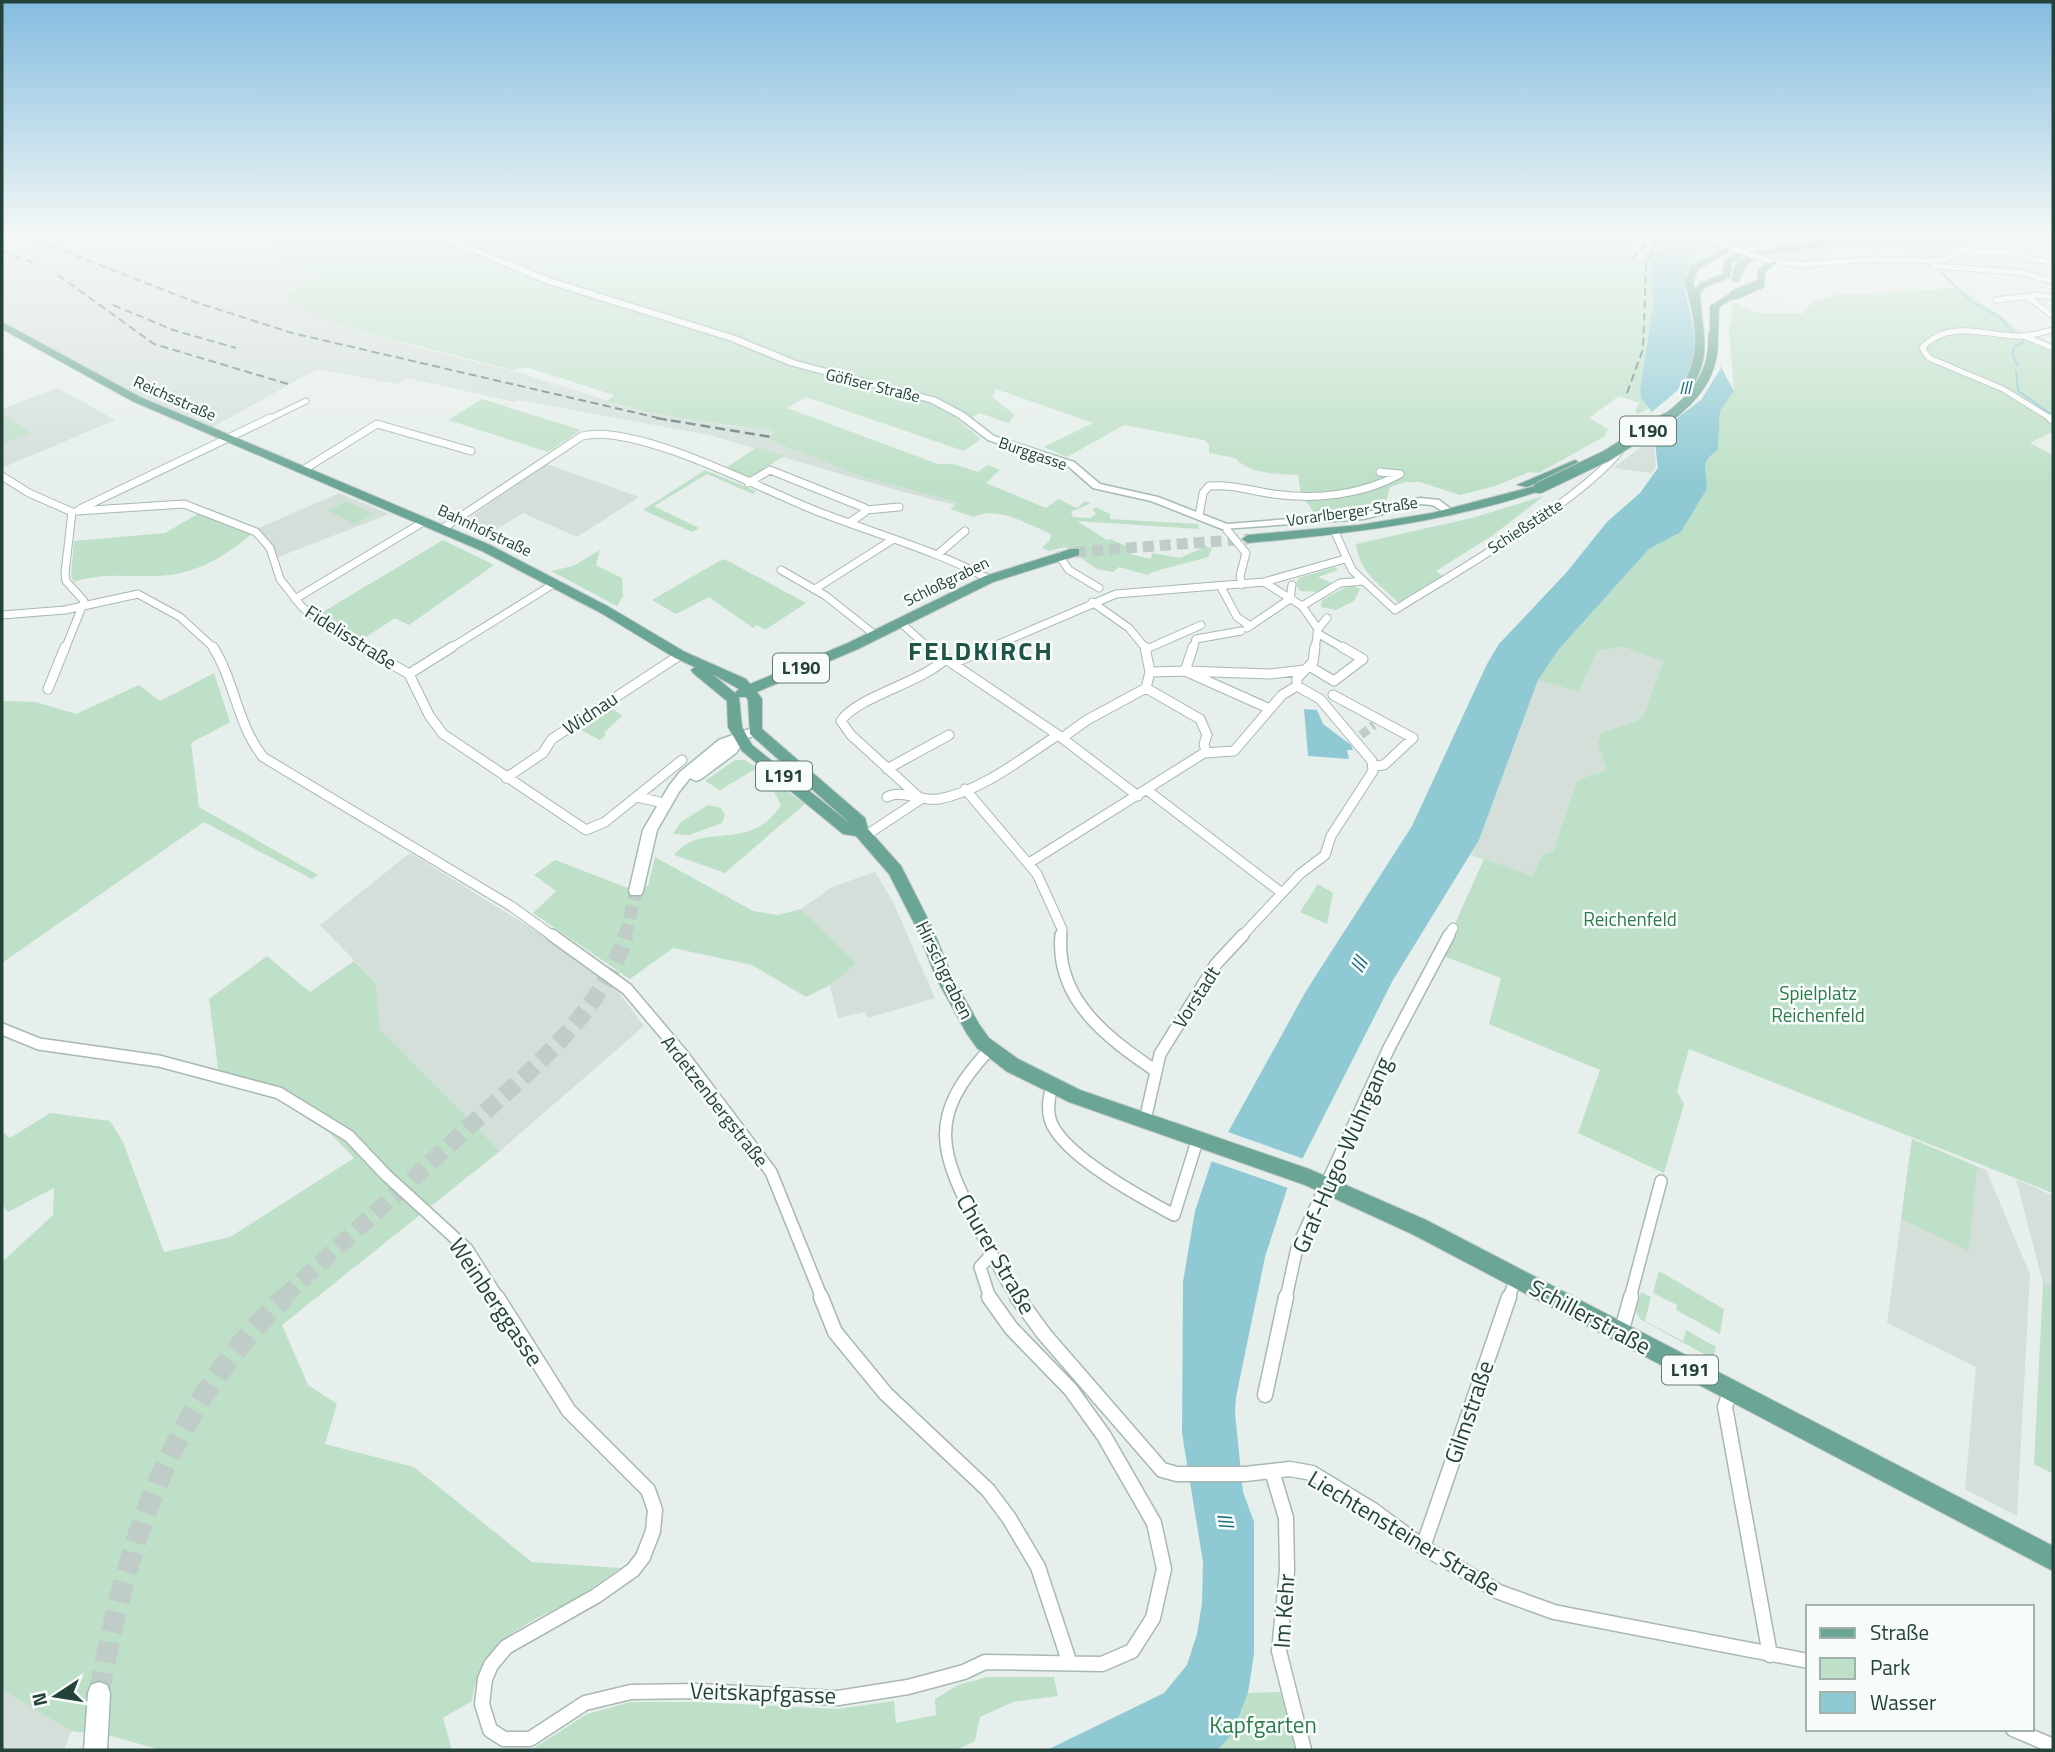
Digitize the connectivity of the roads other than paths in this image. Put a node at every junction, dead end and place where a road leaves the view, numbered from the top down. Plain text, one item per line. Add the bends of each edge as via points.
1 (670, 319) edge
2 (1698, 319) edge
3 (1711, 320) edge
4 (2, 325) edge
5 (2053, 330) edge
6 (2024, 336) junction
7 (2053, 348) edge
8 (306, 401) dead end
9 (949, 408) joint
10 (2053, 420) edge
11 (1624, 426) dead end
12 (228, 438) junction
13 (471, 451) dead end
14 (303, 470) junction
15 (1380, 472) dead end
16 (2, 476) edge
17 (748, 483) junction
18 (1535, 485) junction
19 (900, 507) dead end
20 (866, 510) junction
21 (74, 511) junction
22 (1454, 511) junction
23 (1199, 516) junction
24 (425, 521) junction
25 (849, 523) junction
26 (442, 529) junction
27 (1227, 530) dead end
28 (965, 531) dead end
29 (1335, 532) junction
30 (1248, 539) tunnel mouth
31 (892, 540) junction
32 (1075, 552) tunnel mouth
33 (937, 555) junction
34 (1059, 556) junction
35 (1345, 559) junction
36 (781, 570) dead end
37 (989, 579) junction
38 (1364, 581) junction
39 (1264, 582) junction
40 (555, 583) junction
41 (1242, 585) junction
42 (1292, 585) dead end
43 (1221, 587) junction
44 (1100, 588) junction
45 (815, 589) junction
46 (1116, 594) junction
47 (826, 596) junction
48 (295, 599) junction
49 (1290, 599) junction
50 (814, 602) dead end
51 (1093, 602) junction
52 (1302, 606) junction
53 (82, 607) junction
54 (2, 615) edge
55 (1327, 618) dead end
56 (901, 623) junction
57 (1246, 628) junction
58 (1317, 631) junction
59 (875, 635) junction
60 (1214, 636) junction
61 (1149, 648) junction
62 (680, 655) junction
63 (945, 659) junction
64 (1306, 668) junction
65 (1185, 671) junction
66 (1152, 672) junction
67 (409, 674) junction
68 (1297, 686) junction
69 (1146, 688) junction
70 (48, 689) dead end
71 (752, 693) junction
72 (1333, 695) dead end
73 (734, 699) junction
74 (1269, 711) junction
75 (755, 731) junction
76 (949, 735) dead end
77 (1060, 737) junction
78 (739, 739) junction
79 (1206, 752) junction
80 (682, 760) dead end
81 (1374, 766) junction
82 (887, 769) junction
83 (506, 778) junction
84 (965, 789) junction
85 (1142, 793) junction
86 (637, 797) junction
87 (887, 797) dead end
88 (921, 800) junction
89 (664, 803) junction
90 (863, 834) junction
91 (1030, 863) junction
92 (636, 891) tunnel mouth
93 (1282, 893) junction
94 (1453, 928) dead end
95 (2, 1029) edge
96 (990, 1049) junction
97 (1156, 1071) junction
98 (1052, 1086) junction
99 (1144, 1120) junction
100 (1207, 1141) junction
101 (1313, 1180) junction
102 (1661, 1181) dead end
103 (991, 1255) junction
104 (1516, 1277) junction
105 (1621, 1333) junction
106 (1730, 1392) junction
107 (1265, 1395) dead end
108 (1272, 1471) junction
109 (1177, 1474) joint
110 (1423, 1547) junction
111 (2053, 1559) edge
112 (1770, 1654) junction
113 (1069, 1661) junction
114 (1806, 1661) edge
115 (99, 1693) tunnel mouth
116 (483, 1710) joint
117 (2018, 1731) edge
118 (2053, 1746) edge
119 (95, 1750) edge
120 (1304, 1750) edge

1 - 9 main road, Göfiser Straße via 799,365
2 - 18 main road, Vorarlberger Straße / L190 via 1702,356 1695,378 1684,392 1655,416
3 - 18 main road, Vorarlberger Straße / L190, bridge via 1707,377 1696,393 1611,453
4 - 12 main road, Reichsstraße / L190 via 116,389
5 - 6 street
6 - 7 street
6 - 10 street via 1957,330 1930,340 1922,351 1936,362 2003,389
8 - 12 street
9 - 23 main road, Burggasse via 990,438 1071,464 1097,486 1154,499
11 - 38 street, Schießstätte via 1631,432 1623,453 1570,498 1395,610
12 - 14 main road, Reichsstraße / L190
12 - 21 street
13 - 14 street via 377,424
14 - 24 main road, Bahnhofstraße / L190
15 - 23 street via 1400,474 1361,490 1335,494 1282,495 1209,486
16 - 21 street
17 - 20 street via 769,469
17 - 25 street
17 - 26 street via 703,464 597,432 582,436
18 - 22 main road, Vorarlberger Straße / L190 via 1484,507
19 - 20 street
20 - 25 street
21 - 48 street, Fidelisstraße via 176,503 241,524 264,539 280,579
21 - 53 street via 65,573 66,581 84,601
22 - 23 main road, Burggasse via 1426,500 1364,516 1242,527 1226,527
22 - 29 main road, Vorarlberger Straße / L190
24 - 26 main road, Bahnhofstraße / L190
24 - 48 street
25 - 31 street
26 - 40 main road, Bahnhofstraße / L190
27 - 41 street via 1245,552
28 - 33 street
29 - 30 main road, Vorarlberger Straße / L190
29 - 35 street
31 - 33 street
31 - 45 street
32 - 34 main road, L190
33 - 37 street
34 - 37 main road, Schloßgraben / L190
34 - 44 street via 1069,570
35 - 38 street
35 - 39 street
36 - 45 street
37 - 56 main road, Schloßgraben / L190
38 - 52 street via 1340,583
39 - 41 street
39 - 49 street
40 - 62 main road, Bahnhofstraße / L190
40 - 67 street
41 - 43 street
42 - 49 street
43 - 46 street
43 - 57 street
44 - 46 street
44 - 51 street
45 - 47 street
46 - 51 street
47 - 50 street
47 - 59 street
48 - 67 street, Fidelisstraße via 325,625
49 - 52 street
49 - 57 street
51 - 61 street
51 - 63 street via 963,660
52 - 58 street
53 - 54 street, Ardetzenbergstraße
53 - 70 street
53 - 113 street, Ardetzenbergstraße via 139,594 175,613 215,649 245,732 263,757 511,906 627,989 691,1064 771,1172 835,1332 886,1394 988,1490 1009,1518 1038,1567
55 - 58 street
56 - 59 main road, Schloßgraben / L190
56 - 63 street
57 - 60 street
58 - 64 street via 1313,662
58 - 64 street via 1363,659 1334,681
59 - 71 main road, Schloßgraben / L190 via 836,659
60 - 61 street via 1204,628
60 - 65 street via 1196,639
61 - 66 street
62 - 71 main road, Bahnhofstraße / L190
62 - 73 main road, Bahnhofstraße / L190
62 - 83 street, Widnau via 552,739 542,753
63 - 77 street
63 - 82 street via 933,670 878,694 843,717 845,728
64 - 65 street via 1270,674
64 - 68 street via 1297,678
65 - 66 street
65 - 74 street
66 - 69 street
67 - 83 street, Fidelisstraße via 443,734
68 - 74 street
68 - 81 street via 1320,699 1358,740
69 - 77 street
69 - 79 street via 1202,722
71 - 73 main road, Schloßgraben / L190
71 - 75 main road
72 - 81 street via 1413,738 1384,765
73 - 78 main road, L191
74 - 79 street via 1234,751
75 - 78 main road
75 - 90 main road, Hirschgraben / L191 via 860,822
76 - 82 street
77 - 84 street
77 - 85 street
78 - 89 main road via 723,758 674,789
78 - 90 main road, Hirschgraben / L191 via 848,830
79 - 85 street
80 - 86 street
81 - 93 street, Vorstadt via 1331,836 1325,855
82 - 88 street
83 - 86 street, Fidelisstraße via 582,829 592,830
84 - 88 street via 941,799
84 - 91 street
85 - 91 street
85 - 93 street
86 - 89 street
87 - 88 street via 895,793
88 - 90 street
89 - 92 main road via 650,830
90 - 96 main road, Hirschgraben / L191 via 895,870 953,996
91 - 97 street via 1062,929 1060,950 1075,995 1100,1031
93 - 97 street, Vorstadt via 1216,964 1167,1042
94 - 101 street, Graf-Hugo-Wuhrgang
95 - 116 street, Weinberggasse via 50,1047 159,1062 279,1093 349,1136 467,1250 569,1411 648,1490 655,1510 652,1538 643,1557 633,1570 596,1596 506,1647 485,1679
96 - 98 main road, Hirschgraben / L191
96 - 103 street, Churer Straße via 958,1085 944,1146 952,1177
97 - 99 street, Vorstadt
98 - 99 main road, Hirschgraben / L191
98 - 100 street via 1049,1118 1069,1147 1091,1168 1174,1214
99 - 100 main road, Hirschgraben / L191
100 - 101 main road, L191
101 - 104 main road, Schillerstraße / L191
101 - 107 street, Graf-Hugo-Wuhrgang
102 - 105 street
103 - 109 street, Churer Straße via 1044,1334 1162,1470
103 - 113 street via 980,1267 990,1300 1071,1390 1104,1436 1154,1523 1161,1545 1164,1569 1153,1618 1132,1651 1102,1664
104 - 105 main road, Schillerstraße / L191
104 - 110 street, Gilmstraße
105 - 106 main road, Schillerstraße / L191
106 - 111 main road, Schillerstraße / L191
106 - 112 street via 1725,1407
108 - 109 street, Liechtensteiner Straße
108 - 110 street, Liechtensteiner Straße via 1290,1469 1321,1477
108 - 120 street, Im Kehr via 1286,1518 1287,1571 1279,1651
110 - 112 street, Liechtensteiner Straße via 1499,1592 1554,1612
112 - 114 street, Liechtensteiner Straße
113 - 116 street, Veitskapfgasse via 985,1662 908,1687 838,1698 688,1690 631,1692 585,1703 530,1739 516,1742 496,1737
115 - 119 main road
117 - 118 street

